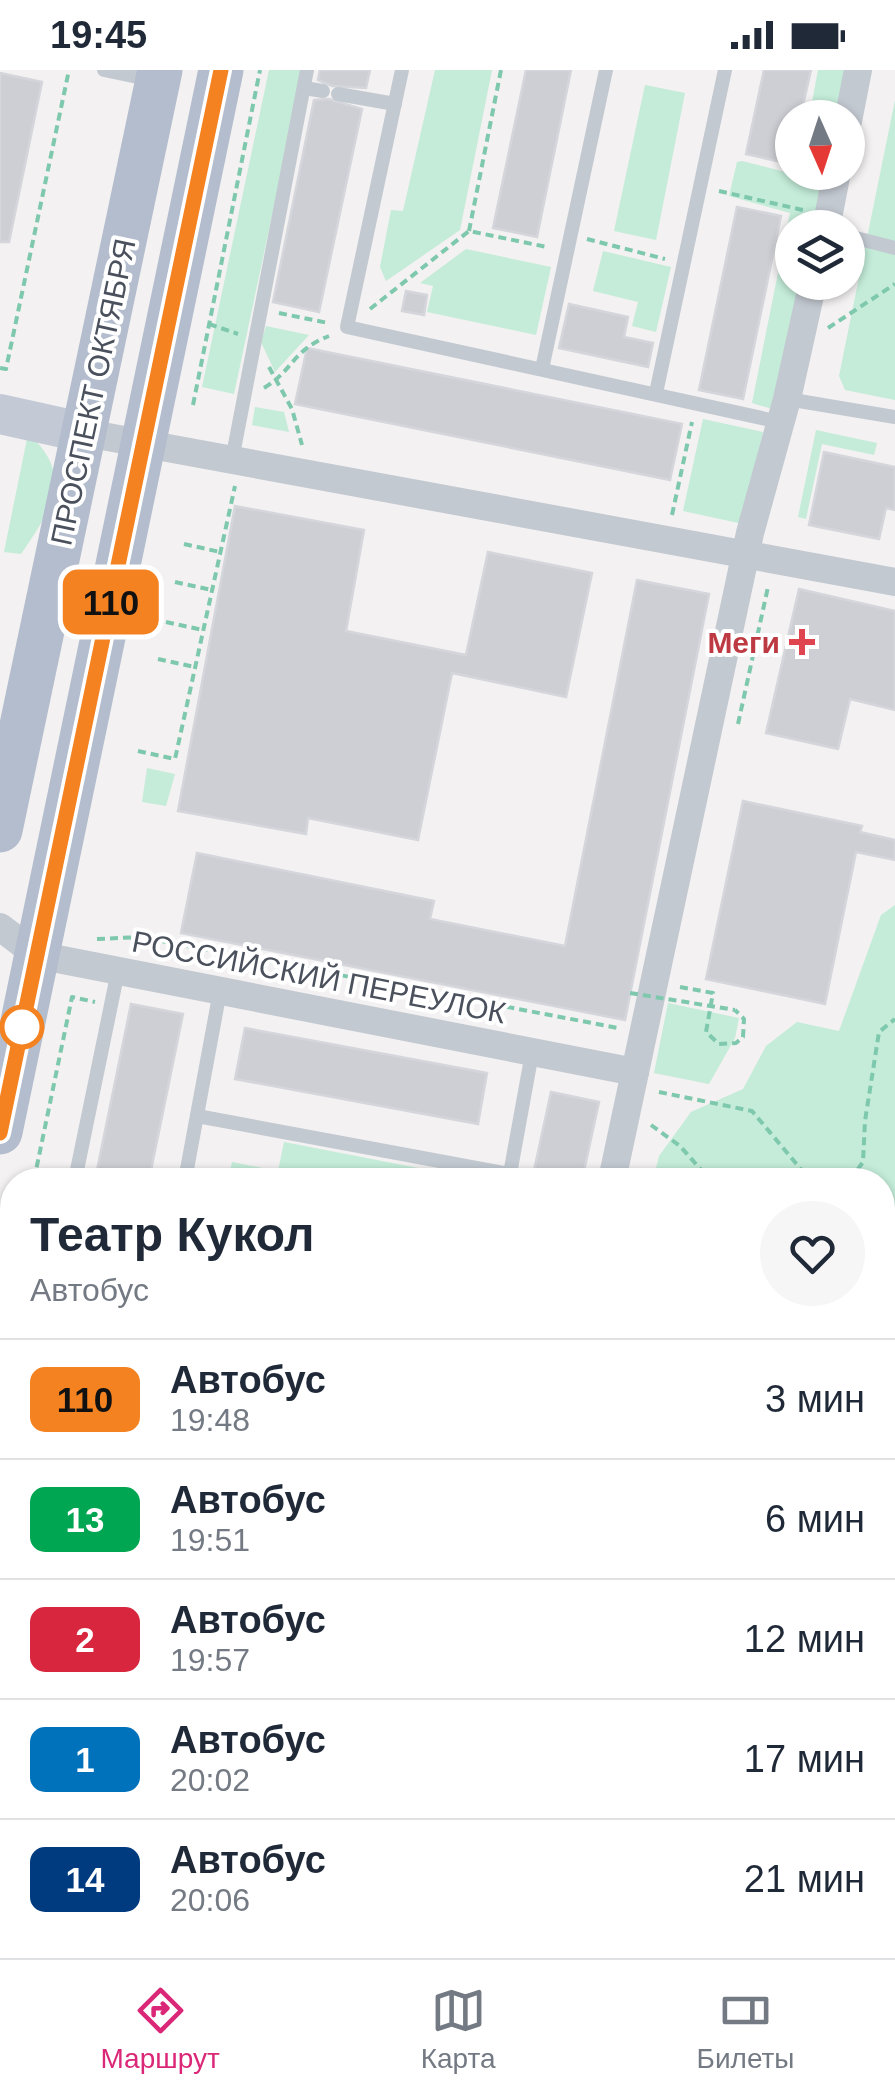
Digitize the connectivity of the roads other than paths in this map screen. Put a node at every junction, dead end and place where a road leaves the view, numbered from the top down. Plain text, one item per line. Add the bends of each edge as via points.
1 (104, 70) edge
2 (221, 70) edge
3 (308, 70) edge
4 (402, 70) edge
5 (606, 70) edge
6 (726, 70) edge
7 (858, 70) edge
8 (159, 76) edge
9 (304, 88) junction
10 (852, 100) edge
11 (395, 104) junction
12 (142, 158) junction
13 (200, 170) junction
14 (865, 237) edge
15 (895, 248) edge
16 (809, 300) edge
17 (542, 369) junction
18 (656, 393) junction
19 (784, 411) junction
20 (0, 414) edge
21 (895, 417) edge
22 (86, 433) junction
23 (144, 444) junction
24 (235, 468) junction
25 (745, 554) junction
26 (895, 582) edge
27 (0, 830) edge
28 (0, 927) edge
29 (37, 955) junction
30 (118, 971) junction
31 (220, 991) junction
32 (532, 1052) junction
33 (632, 1088) junction
34 (197, 1116) junction
35 (0, 1132) edge
36 (77, 1168) edge
37 (187, 1168) edge
38 (463, 1168) edge
39 (511, 1168) edge
40 (615, 1168) edge

1 - 8 lane
2 - 13 main road, ПРОСПЕКТ ОКТЯБРЯ
3 - 9 lane
4 - 11 lane
5 - 17 lane
6 - 18 lane
7 - 10 street
8 - 12 main road, ПРОСПЕКТ ОКТЯБРЯ
9 - 11 lane
9 - 24 lane
11 - 17 lane via 348,327
12 - 13 main road
12 - 22 main road, ПРОСПЕКТ ОКТЯБРЯ
13 - 23 main road, ПРОСПЕКТ ОКТЯБРЯ
14 - 15 lane
16 - 19 street
17 - 18 lane
18 - 19 lane
19 - 21 lane
19 - 25 street
20 - 22 main road
22 - 23 street
22 - 27 main road, ПРОСПЕКТ ОКТЯБРЯ
23 - 24 street
23 - 29 main road, ПРОСПЕКТ ОКТЯБРЯ
24 - 25 street
25 - 26 street
25 - 33 street via 641,988
28 - 29 street, РОССИЙСКИЙ ПЕРЕУЛОК
29 - 30 street, РОССИЙСКИЙ ПЕРЕУЛОК
29 - 35 main road, ПРОСПЕКТ ОКТЯБРЯ
30 - 31 street, РОССИЙСКИЙ ПЕРЕУЛОК
30 - 36 lane
31 - 32 street, РОССИЙСКИЙ ПЕРЕУЛОК
31 - 34 lane
32 - 33 street, РОССИЙСКИЙ ПЕРЕУЛОК
32 - 39 lane
33 - 40 street
34 - 37 lane
34 - 38 lane

